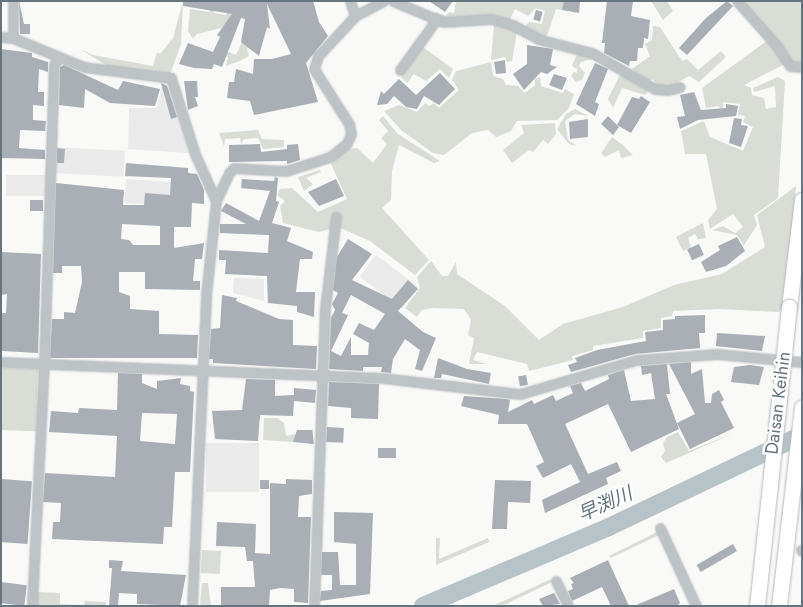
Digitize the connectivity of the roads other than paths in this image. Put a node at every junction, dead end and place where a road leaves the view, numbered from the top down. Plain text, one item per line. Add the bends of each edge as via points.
1 (13, 1) edge
2 (350, 1) edge
3 (383, 1) edge
4 (393, 1) edge
5 (737, 1) edge
6 (355, 16) junction
7 (436, 20) junction
8 (1, 37) edge
9 (13, 38) junction
10 (58, 58) junction
11 (802, 67) edge
12 (400, 70) dead end
13 (680, 87) dead end
14 (802, 200) edge
15 (216, 201) junction
16 (336, 217) dead end
17 (1, 362) edge
18 (802, 362) edge
19 (44, 364) junction
20 (202, 372) junction
21 (322, 376) junction
22 (802, 407) edge
23 (660, 528) dead end
24 (556, 581) dead end
25 (32, 606) edge
26 (192, 606) edge
27 (314, 606) edge
28 (568, 606) edge
29 (696, 606) edge
30 (757, 606) edge
31 (779, 606) edge

1 - 9 street
2 - 6 street
3 - 6 street
4 - 7 street
5 - 11 street via 777,46 790,66
6 - 15 street via 318,56 314,70 349,124 351,134 347,143 330,158 294,169 234,168 228,173
7 - 12 street
7 - 13 street via 492,19 538,39 592,52 655,88 668,90
8 - 9 street
9 - 10 street
10 - 15 street via 84,67 172,78 195,154
10 - 19 street via 54,66
14 - 30 highway, Daisan Keihin, bridge
15 - 20 street
16 - 21 street via 328,263
17 - 19 street
18 - 21 street via 717,354 646,359 590,371 520,394 383,378
19 - 20 street
19 - 25 street
20 - 21 street
20 - 26 street
21 - 27 street
22 - 31 highway, Daisan Keihin
23 - 29 street
24 - 28 street

